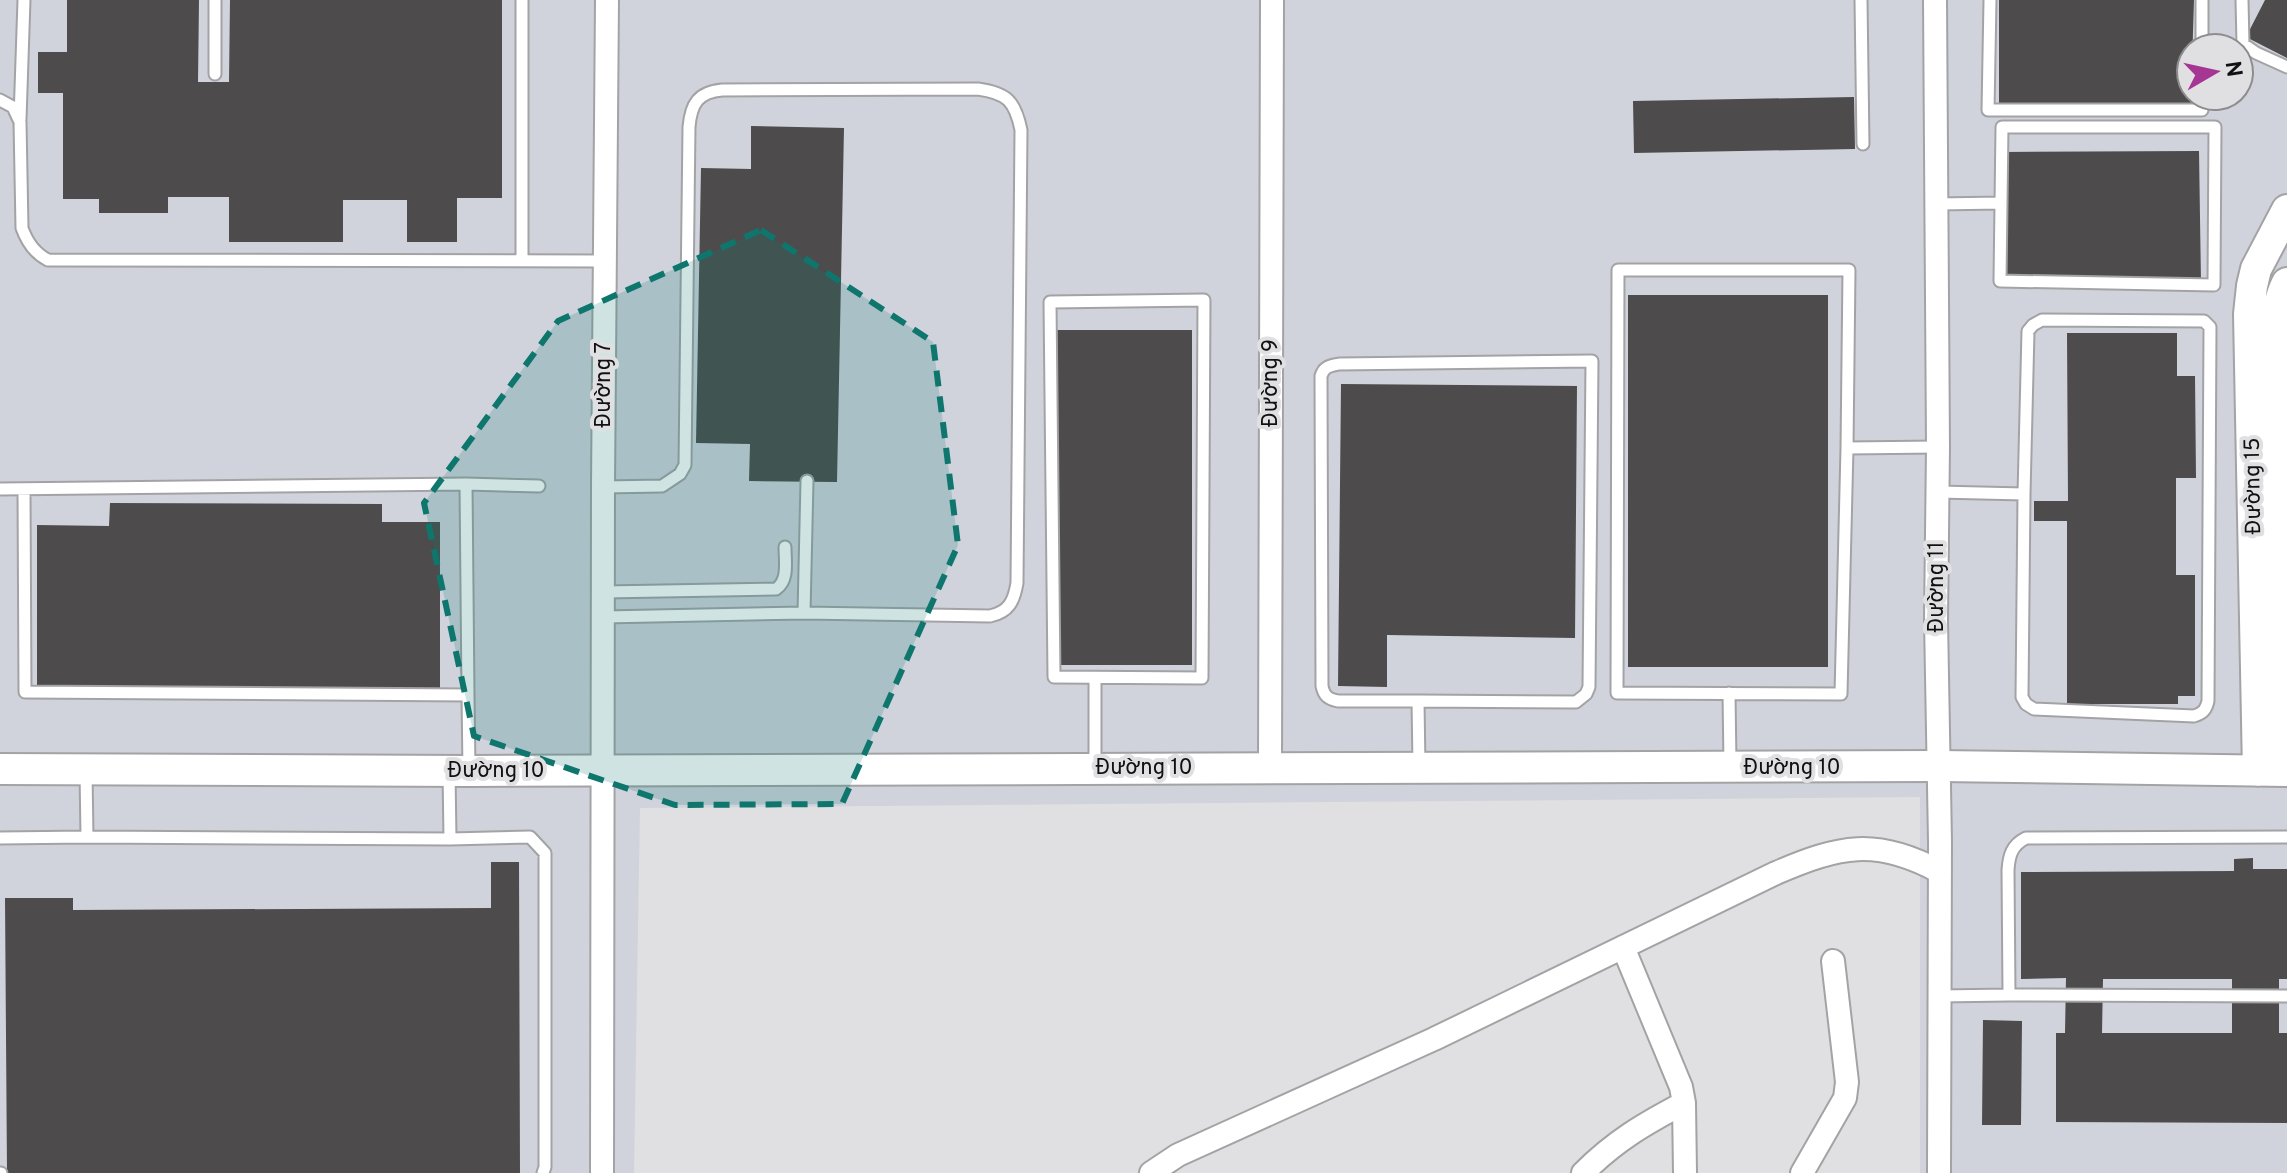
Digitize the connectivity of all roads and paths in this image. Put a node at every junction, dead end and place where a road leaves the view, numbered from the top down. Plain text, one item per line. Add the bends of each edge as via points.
1 (24, 0) edge
2 (215, 0) edge
3 (522, 0) edge
4 (607, 0) edge
5 (1272, 0) edge
6 (1861, 0) edge
7 (1935, 0) edge
8 (1990, 0) edge
9 (2202, 0) edge
10 (2242, 0) edge
11 (2202, 32) edge
12 (2287, 67) edge
13 (215, 74) dead end
14 (0, 100) edge
15 (2175, 110) edge
16 (20, 122) junction
17 (1863, 144) dead end
18 (2001, 203) junction
19 (1937, 204) junction
20 (2287, 210) edge
21 (522, 261) junction
22 (605, 261) junction
23 (2287, 283) edge
24 (1938, 447) junction
25 (1847, 448) junction
26 (807, 481) dead end
27 (466, 484) junction
28 (539, 486) dead end
29 (603, 487) junction
30 (0, 489) edge
31 (24, 489) junction
32 (1938, 492) junction
33 (2024, 494) junction
34 (785, 547) dead end
35 (604, 592) junction
36 (804, 613) junction
37 (604, 617) junction
38 (2275, 645) edge
39 (1095, 678) junction
40 (1729, 693) junction
41 (468, 695) junction
42 (1418, 701) junction
43 (2287, 762) edge
44 (1939, 766) junction
45 (1270, 767) junction
46 (1095, 768) junction
47 (1419, 768) junction
48 (1730, 768) junction
49 (0, 769) edge
50 (86, 770) junction
51 (459, 771) junction
52 (603, 771) junction
53 (2272, 771) edge
54 (87, 837) junction
55 (2287, 837) edge
56 (0, 838) edge
57 (450, 839) junction
58 (1940, 872) junction
59 (1623, 947) junction
60 (1833, 961) dead end
61 (2009, 995) junction
62 (1939, 996) junction
63 (2287, 996) edge
64 (1684, 1103) junction
65 (543, 1173) edge
66 (602, 1173) edge
67 (1151, 1173) edge
68 (1583, 1173) edge
69 (1685, 1173) edge
70 (1802, 1173) edge
71 (1939, 1173) edge

1 - 16 lane
2 - 13 lane
3 - 21 lane
4 - 22 street, Đường 7
5 - 45 street, Đường 9
6 - 17 lane
7 - 19 street, Đường 11
8 - 15 lane via 1988,110
9 - 11 lane
10 - 12 lane via 2243,44
14 - 16 lane via 13,107
16 - 21 lane via 22,228 26,240 48,260
18 - 18 lane via 2002,127 2215,127 2214,285 2000,281
18 - 19 lane
19 - 24 street, Đường 11
20 - 38 street, Đường 15 via 2256,269 2249,314 2254,505
21 - 22 lane
22 - 29 street, Đường 7
23 - 38 street, Đường 15 via 2276,336
24 - 25 lane
24 - 32 street, Đường 11
25 - 40 lane via 1841,694
25 - 40 lane via 1849,270 1618,270 1617,693
26 - 36 lane
27 - 28 lane
27 - 31 lane
27 - 41 lane
29 - 35 street, Đường 7
29 - 36 lane via 662,486 685,465 689,127 698,100 709,91 722,90 978,89 1005,95 1021,130 1015,597 1009,607 990,616
30 - 31 lane
31 - 41 lane via 25,692
32 - 33 lane
32 - 44 street, Đường 11
33 - 33 lane via 2026,704 2034,709 2200,714 2208,701 2208,324 2042,320 2033,325 2028,331
34 - 35 lane via 785,576 776,589
35 - 37 street, Đường 7
36 - 37 lane
37 - 52 street, Đường 7
38 - 43 street, Đường 15
38 - 53 street, Đường 15
39 - 39 lane via 1202,678 1204,300 1050,302 1054,677
39 - 46 lane
40 - 48 lane
41 - 51 lane
42 - 42 lane via 1338,701 1323,693 1323,371 1339,364 1592,361 1586,694 1576,702
42 - 47 lane
44 - 48 street, Đường 10
44 - 53 street, Đường 10
44 - 58 street, Đường 11
45 - 46 street, Đường 10
45 - 47 street, Đường 10
46 - 52 street, Đường 10
47 - 48 street, Đường 10
49 - 50 street, Đường 10
50 - 51 street, Đường 10
50 - 54 lane
51 - 52 street, Đường 10
51 - 57 lane
52 - 66 street, Đường 7
54 - 56 lane
54 - 57 lane
55 - 61 lane via 2026,838 2009,857
57 - 65 lane via 530,837 545,853
58 - 59 street via 1882,851 1861,848 1822,854
58 - 62 street, Đường 11
59 - 64 street
59 - 67 street via 1178,1155
60 - 70 street via 1845,1098
61 - 62 lane
61 - 63 lane
62 - 71 street, Đường 11
64 - 68 street via 1631,1131
64 - 69 street

